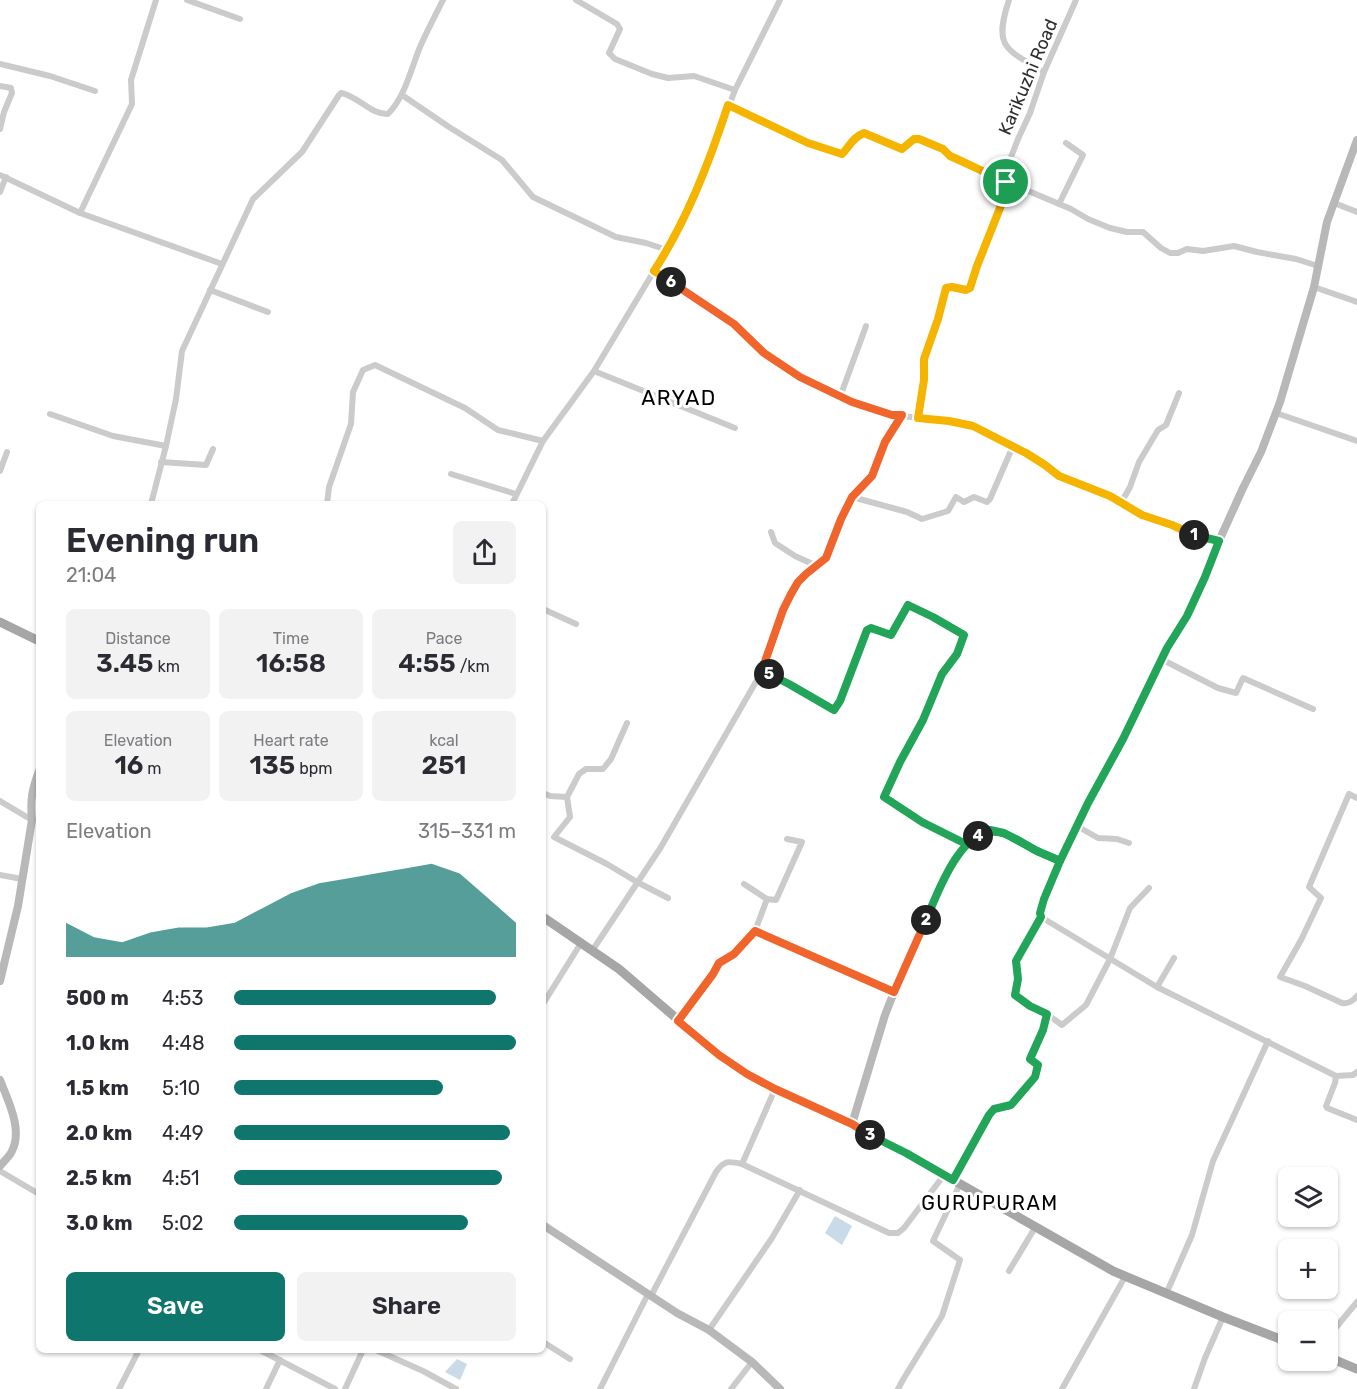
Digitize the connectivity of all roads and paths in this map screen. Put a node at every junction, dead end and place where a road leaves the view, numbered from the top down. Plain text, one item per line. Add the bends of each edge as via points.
1 (156, 0) edge
2 (187, 0) edge
3 (443, 0) edge
4 (576, 0) edge
5 (780, 0) edge
6 (1009, 0) edge
7 (1076, 0) edge
8 (240, 19) dead end
9 (0, 64) edge
10 (1044, 72) junction
11 (0, 86) edge
12 (735, 90) junction
13 (95, 91) dead end
14 (402, 95) junction
15 (728, 105) junction
16 (0, 129) edge
17 (1357, 140) edge
18 (1066, 142) dead end
19 (3, 176) edge
20 (1006, 182) junction
21 (0, 192) edge
22 (1334, 203) junction
23 (1059, 204) junction
24 (1357, 212) edge
25 (80, 213) junction
26 (667, 250) junction
27 (222, 264) junction
28 (1318, 266) junction
29 (654, 271) junction
30 (1314, 287) junction
31 (210, 290) junction
32 (1357, 303) edge
33 (268, 312) dead end
34 (866, 326) dead end
35 (594, 371) junction
36 (1179, 393) dead end
37 (840, 397) junction
38 (1276, 413) junction
39 (50, 414) dead end
40 (902, 415) junction
41 (918, 418) junction
42 (735, 428) dead end
43 (543, 441) junction
44 (1357, 441) edge
45 (166, 446) junction
46 (1012, 446) junction
47 (213, 449) dead end
48 (7, 453) dead end
49 (161, 462) junction
50 (0, 471) edge
51 (451, 474) dead end
52 (516, 494) junction
53 (852, 497) junction
54 (151, 501) edge
55 (327, 501) edge
56 (513, 501) edge
57 (1121, 503) junction
58 (771, 532) dead end
59 (1219, 541) junction
60 (817, 566) junction
61 (546, 610) edge
62 (0, 622) edge
63 (576, 624) dead end
64 (36, 639) edge
65 (1161, 660) junction
66 (762, 670) junction
67 (1313, 709) dead end
68 (627, 723) dead end
69 (36, 782) edge
70 (546, 794) edge
71 (567, 797) junction
72 (1357, 798) edge
73 (0, 801) edge
74 (36, 822) edge
75 (1077, 826) junction
76 (787, 839) dead end
77 (1129, 843) dead end
78 (966, 844) junction
79 (1060, 861) junction
80 (0, 874) edge
81 (22, 879) junction
82 (637, 882) junction
83 (744, 884) dead end
84 (1149, 888) dead end
85 (669, 897) dead end
86 (767, 899) junction
87 (1041, 917) junction
88 (546, 919) edge
89 (755, 931) junction
90 (581, 943) junction
91 (592, 951) junction
92 (1174, 958) dead end
93 (1110, 959) junction
94 (0, 981) edge
95 (1157, 987) junction
96 (894, 992) junction
97 (1357, 996) edge
98 (546, 999) edge
99 (1047, 1014) junction
100 (678, 1021) junction
101 (1268, 1041) junction
102 (1357, 1072) edge
103 (1336, 1076) junction
104 (0, 1080) edge
105 (775, 1089) junction
106 (1357, 1120) edge
107 (852, 1124) junction
108 (742, 1164) junction
109 (0, 1166) edge
110 (0, 1171) edge
111 (952, 1180) junction
112 (800, 1190) junction
113 (36, 1192) edge
114 (1036, 1226) junction
115 (546, 1227) edge
116 (1009, 1271) dead end
117 (1126, 1275) junction
118 (1167, 1292) junction
119 (650, 1295) junction
120 (1357, 1302) edge
121 (1223, 1317) junction
122 (1338, 1325) edge
123 (709, 1330) junction
124 (1278, 1338) edge
125 (546, 1344) edge
126 (137, 1353) edge
127 (266, 1353) edge
128 (362, 1353) edge
129 (383, 1353) edge
130 (570, 1359) dead end
131 (280, 1360) junction
132 (1338, 1361) edge
133 (752, 1362) junction
134 (1357, 1369) edge
135 (119, 1389) edge
136 (266, 1389) edge
137 (335, 1389) edge
138 (345, 1389) edge
139 (456, 1389) edge
140 (600, 1389) edge
141 (731, 1389) edge
142 (780, 1389) edge
143 (898, 1389) edge
144 (1062, 1389) edge
145 (1194, 1389) edge

1 - 25 street via 131,80 132,104
2 - 8 street
3 - 14 street
4 - 12 street via 617,24 620,29 609,52 615,59 652,74 668,78 694,76
5 - 12 street
6 - 10 street via 1002,30 1006,47
7 - 10 street, Karikuzhi Road
9 - 13 street
10 - 20 street, Karikuzhi Road via 1017,139
11 - 16 street via 11,87 12,93
12 - 15 street
14 - 26 street via 502,160 533,197 616,237
14 - 27 street via 392,111 384,115 341,93 302,152 253,199
15 - 20 street via 808,143 842,154 864,133 902,149 919,139
15 - 26 street via 703,175
17 - 22 main road
18 - 23 street via 1083,155
19 - 21 street
19 - 25 street
20 - 23 street
20 - 41 street, Karikuzhi Road via 970,288 946,288 924,359
22 - 24 street
22 - 28 main road
23 - 28 street via 1110,228 1143,232 1170,253 1234,246
25 - 27 street
26 - 29 street
27 - 31 street
28 - 30 main road
29 - 35 street
29 - 37 street via 734,324 764,353
30 - 32 street
30 - 38 main road
31 - 33 street
31 - 45 street via 182,351
34 - 37 street
35 - 42 street
35 - 43 street
36 - 57 street
37 - 40 street
38 - 44 street
38 - 59 main road
39 - 45 street via 118,438
40 - 41 street
40 - 53 street via 885,442 872,476
41 - 46 street via 973,426
43 - 52 street
43 - 55 street via 498,430 465,408 375,365 363,370 353,392 351,424
45 - 49 street
46 - 53 street via 987,502 974,497 964,502 956,497 948,511 922,519
46 - 57 street via 1059,476
47 - 49 street via 206,465
48 - 50 street
49 - 54 street
51 - 52 street
52 - 56 street
53 - 60 street via 826,558
57 - 59 street via 1198,537
58 - 60 street via 774,543
59 - 65 main road via 1187,616
60 - 66 street via 798,582 791,594
61 - 63 street
62 - 64 main road
65 - 67 street via 1218,688 1236,693 1243,678
65 - 75 main road
66 - 78 street via 834,710 867,630 891,635 908,605 964,635 884,797
66 - 82 street
68 - 71 street via 603,769 586,769 579,774
69 - 74 main road via 31,799
70 - 71 street
71 - 82 street via 570,816 554,837
72 - 97 street via 1350,794 1309,887 1321,898 1280,977 1342,1003 1350,1003
73 - 74 street
74 - 81 main road
75 - 77 street via 1098,838
75 - 79 main road
76 - 86 street via 802,842 776,900
78 - 79 main road via 990,830
78 - 96 main road via 938,892
79 - 87 street
80 - 81 street
81 - 94 main road
82 - 85 street
82 - 91 street
83 - 86 street
84 - 93 street via 1130,908
86 - 89 street
87 - 93 street
87 - 99 street via 1016,961 1015,995
88 - 90 main road
89 - 96 street
89 - 100 street via 734,954 719,963
90 - 91 main road
90 - 98 street
91 - 100 main road
92 - 95 street
93 - 95 street
93 - 99 street via 1086,1005 1062,1025
95 - 101 street
96 - 107 main road
99 - 111 street via 1030,1059 1038,1065 1035,1077 1011,1105 994,1109 989,1115
100 - 105 main road via 719,1055
101 - 103 street
101 - 118 street via 1213,1161 1192,1235
102 - 103 street
103 - 106 street via 1326,1106
104 - 109 main road via 11,1108 16,1140
105 - 107 main road
105 - 108 street
107 - 111 main road
108 - 112 street
108 - 119 street via 729,1162 719,1167
110 - 113 street
111 - 112 street via 898,1233 889,1233
111 - 114 main road
111 - 143 street via 933,1242 960,1260 942,1316
112 - 123 street
114 - 116 street
114 - 117 main road
115 - 119 main road
117 - 118 main road
117 - 144 street
118 - 121 main road
119 - 123 main road
119 - 140 street
120 - 122 street
121 - 124 main road
121 - 145 street
123 - 133 main road
125 - 130 street
126 - 135 street
127 - 131 street
128 - 138 street
129 - 139 street
131 - 136 street
131 - 137 street
132 - 134 main road
133 - 141 street
133 - 142 main road

